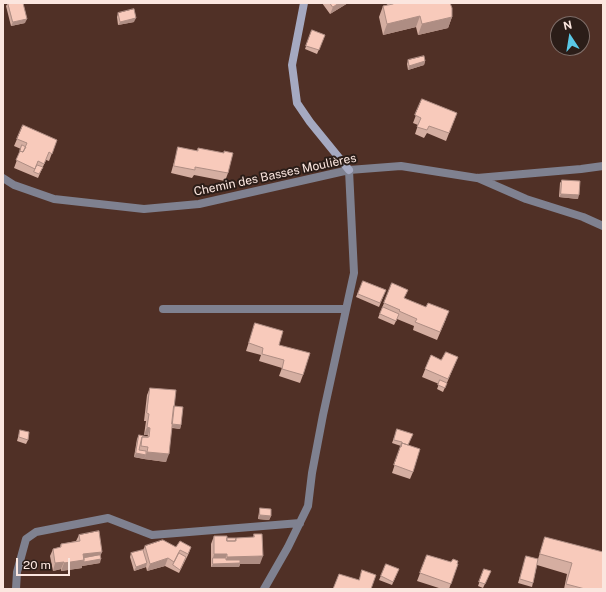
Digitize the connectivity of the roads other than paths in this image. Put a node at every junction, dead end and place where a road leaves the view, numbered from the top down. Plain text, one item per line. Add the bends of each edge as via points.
1 (304, 3) edge
2 (603, 166) edge
3 (349, 170) junction
4 (3, 178) edge
5 (477, 178) junction
6 (603, 226) edge
7 (163, 309) dead end
8 (346, 309) junction
9 (300, 523) junction
10 (16, 589) edge
11 (264, 589) edge

1 - 3 street via 292,65 297,103
2 - 5 street, Chemin des Basses Moulières
3 - 4 street, Chemin des Basses Moulières via 199,204 144,209 54,199 14,185
3 - 5 street, Chemin des Basses Moulières via 401,166
3 - 8 street via 354,273
5 - 6 street via 526,199
7 - 8 street
8 - 9 street via 323,415 308,506
9 - 10 street via 152,535 108,518 36,532 26,539 17,572
9 - 11 street

